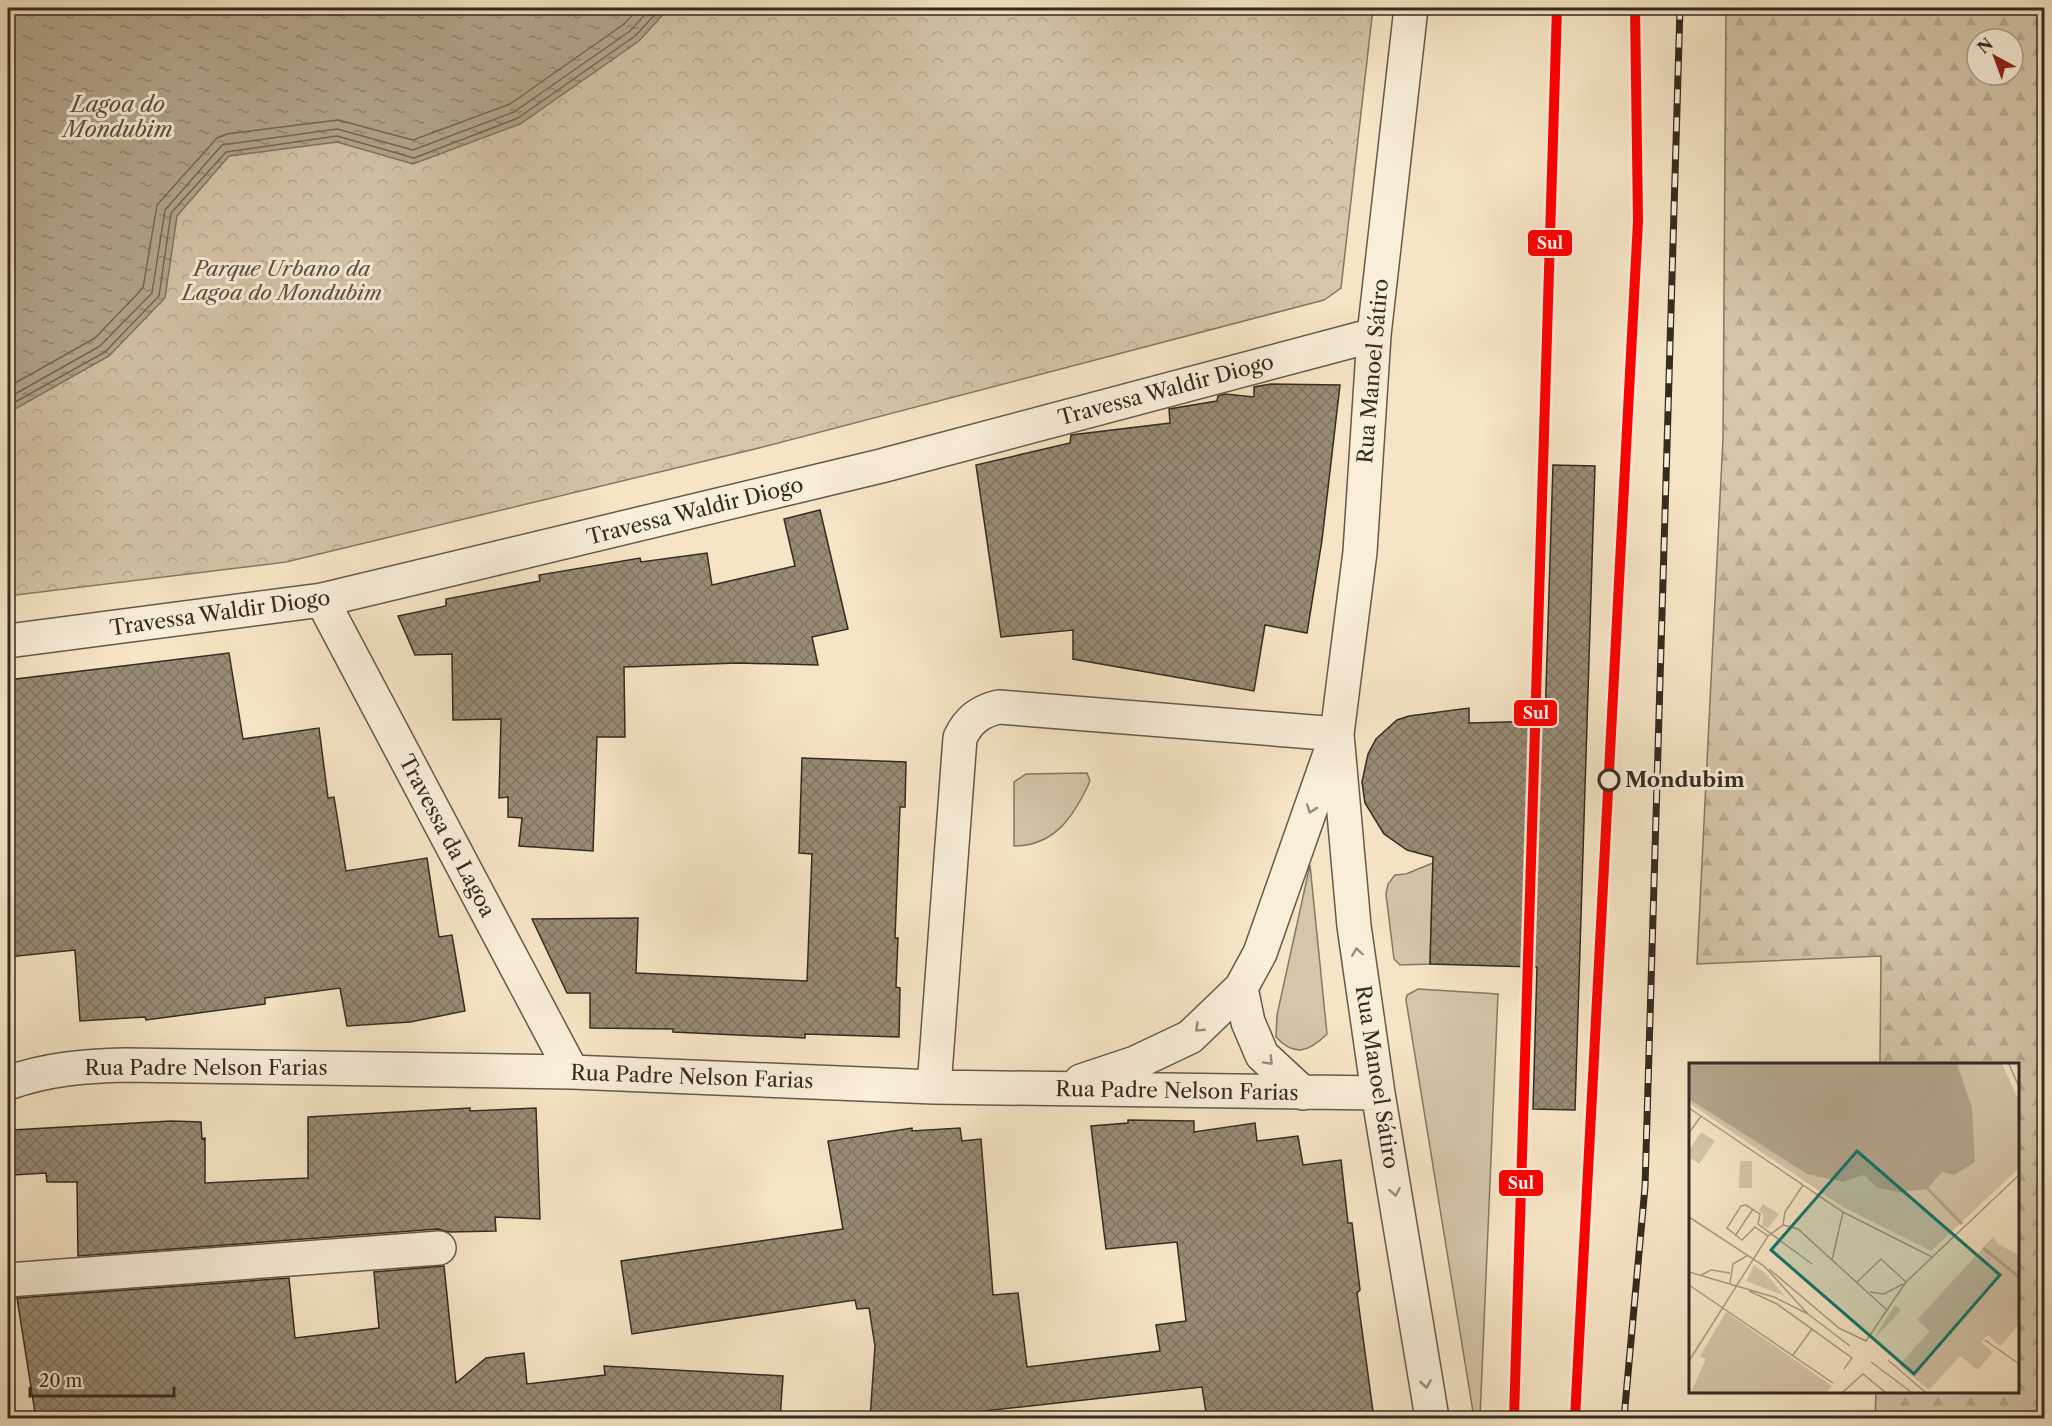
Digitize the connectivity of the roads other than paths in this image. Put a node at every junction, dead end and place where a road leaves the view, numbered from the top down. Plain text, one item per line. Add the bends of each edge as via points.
1 (1410, 8) edge
2 (1374, 335) junction
3 (322, 600) junction
4 (8, 641) edge
5 (1337, 734) junction
6 (1241, 988) junction
7 (572, 1072) junction
8 (8, 1083) edge
9 (934, 1087) junction
10 (1058, 1089) junction
11 (1378, 1093) junction
12 (1303, 1094) junction
13 (439, 1248) dead end
14 (8, 1281) edge
15 (1432, 1419) edge

1 - 2 street, Rua Manoel Sátiro
2 - 3 street, Travessa Waldir Diogo via 881,466
2 - 5 street, Rua Manoel Sátiro via 1360,552
3 - 4 street, Travessa Waldir Diogo
3 - 7 street, Travessa da Lagoa
5 -> 6 street, Rua Manoel Sátiro via 1260,953
5 - 9 street via 999,707 974,718 960,738
11 -> 5 street, Rua Manoel Sátiro via 1354,926
6 -> 10 street, Rua Manoel Sátiro via 1190,1037 1135,1064
6 -> 12 street via 1248,1022 1262,1055
7 - 8 street, Rua Padre Nelson Farias via 126,1065 38,1072
7 - 9 street, Rua Padre Nelson Farias
9 - 10 street, Rua Padre Nelson Farias
10 - 12 street, Rua Padre Nelson Farias
11 - 12 street, Rua Padre Nelson Farias
11 -> 15 street, Rua Manoel Sátiro
13 - 14 street

